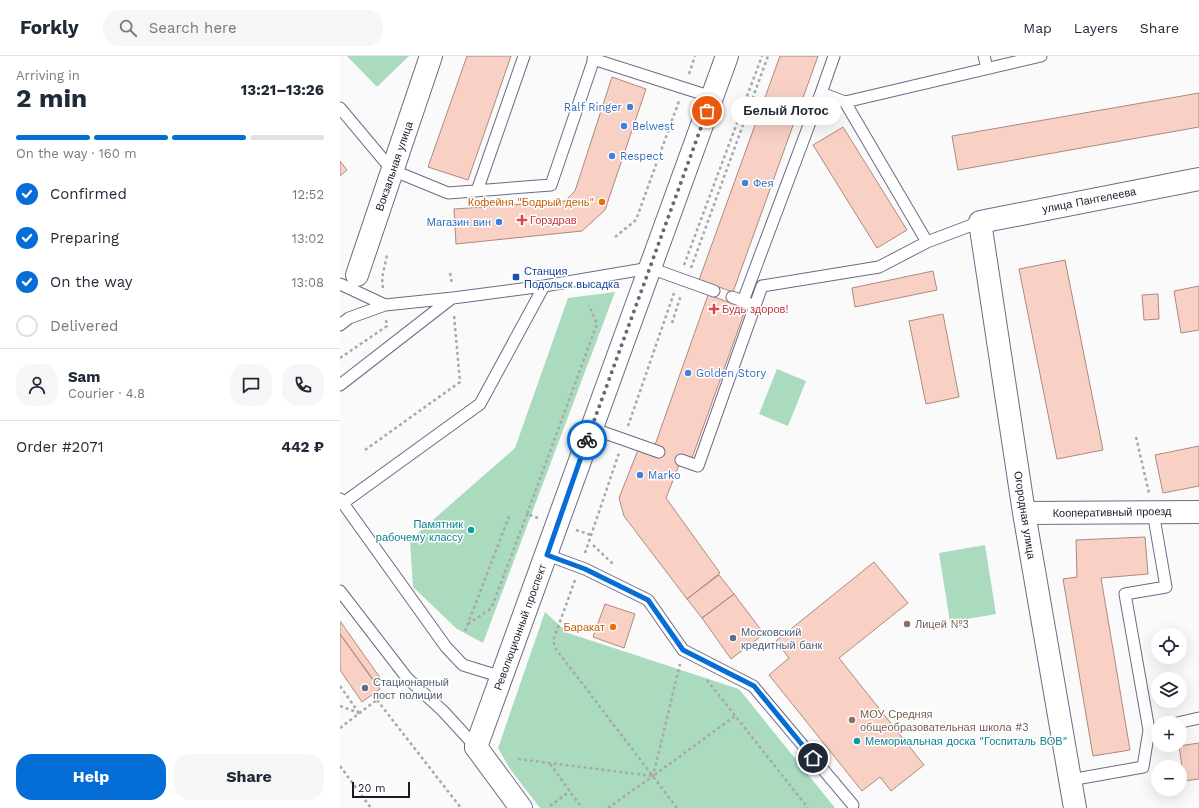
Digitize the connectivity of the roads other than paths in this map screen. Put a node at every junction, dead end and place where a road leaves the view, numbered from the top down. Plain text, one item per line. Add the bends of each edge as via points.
1 (431, 56) edge
2 (524, 56) edge
3 (726, 56) edge
4 (834, 56) edge
5 (984, 56) edge
6 (1041, 56) edge
7 (594, 58) edge
8 (987, 68) junction
9 (821, 93) junction
10 (712, 97) junction
11 (845, 102) junction
12 (340, 108) edge
13 (392, 170) junction
14 (1199, 179) edge
15 (476, 191) junction
16 (980, 222) junction
17 (927, 242) junction
18 (650, 268) junction
19 (348, 279) edge
20 (750, 282) junction
21 (544, 286) junction
22 (762, 286) junction
23 (714, 291) dead end
24 (732, 297) dead end
25 (453, 298) junction
26 (743, 301) junction
27 (385, 305) junction
28 (755, 306) junction
29 (340, 325) edge
30 (340, 385) edge
31 (591, 428) junction
32 (658, 452) dead end
33 (681, 460) dead end
34 (342, 501) edge
35 (1153, 512) junction
36 (1199, 512) edge
37 (1024, 513) junction
38 (547, 555) junction
39 (340, 591) edge
40 (502, 677) junction
41 (1199, 718) edge
42 (1151, 719) edge
43 (1187, 721) edge
44 (1151, 737) edge
45 (476, 747) junction
46 (1070, 780) junction
47 (853, 806) dead end
48 (521, 808) edge
49 (1075, 808) edge

1 - 13 street, Вокзальная улица
2 - 15 lane
3 - 10 street, Революционный проспект
4 - 9 lane
5 - 8 lane
6 - 8 lane
7 - 10 lane
7 - 15 lane via 552,185
8 - 11 lane
9 - 11 lane
9 - 20 lane
10 - 18 street, Революционный проспект
11 - 17 lane
12 - 13 lane
13 - 15 lane via 448,193
13 - 19 street, Вокзальная улица
14 - 16 street, улица Пантелеева
16 - 17 lane
16 - 37 street, Огородная улица
17 - 22 lane via 879,267
18 - 21 lane
18 - 23 lane
18 - 31 street, Революционный проспект
19 - 27 lane
20 - 22 lane
20 - 26 lane
21 - 25 lane
21 - 34 lane via 480,404
22 - 28 lane
24 - 26 lane
25 - 27 lane
25 - 30 lane
26 - 28 lane
27 - 29 lane via 349,318
28 - 33 lane via 698,466
31 - 32 lane
31 - 38 street, Революционный проспект
34 - 40 lane via 446,647 463,665
35 - 36 street, Кооперативный проезд
35 - 37 street, Кооперативный проезд
35 - 42 lane via 1166,587 1125,594
37 - 46 street, Огородная улица
38 - 40 street, Революционный проспект
38 - 47 lane via 580,567 648,600 683,650 754,686
39 - 45 lane via 407,678 444,711
40 - 45 street, Революционный проспект
41 - 43 lane
44 - 46 lane via 1143,767
45 - 48 street
46 - 49 street, Огородная улица

